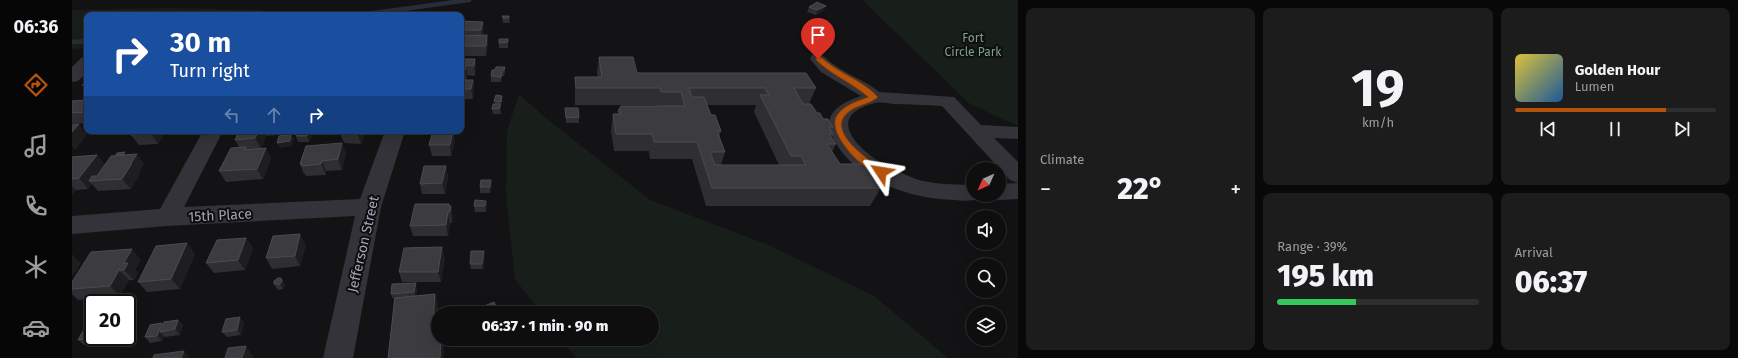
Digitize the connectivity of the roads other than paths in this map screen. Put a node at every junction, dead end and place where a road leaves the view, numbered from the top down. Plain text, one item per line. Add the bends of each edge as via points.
1 (84, 54) edge
2 (72, 55) edge
3 (818, 59) dead end
4 (84, 65) edge
5 (72, 77) edge
6 (874, 97) junction
7 (975, 131) junction
8 (1018, 133) edge
9 (211, 134) edge
10 (394, 134) edge
11 (1018, 175) edge
12 (1018, 191) edge
13 (1006, 192) edge
14 (966, 193) edge
15 (369, 207) junction
16 (167, 217) junction
17 (72, 225) edge
18 (338, 358) edge

1 - 2 street
3 - 6 street
4 - 5 street
6 - 7 street via 947,101
6 - 14 street via 856,104 840,117 839,129 847,145 881,172 901,181 942,192
7 - 8 street
7 - 11 street
9 - 16 street
10 - 15 street, Jefferson Street
12 - 13 street
15 - 16 street, 15th Place
15 - 18 street, Jefferson Street
16 - 17 street, 15th Place

